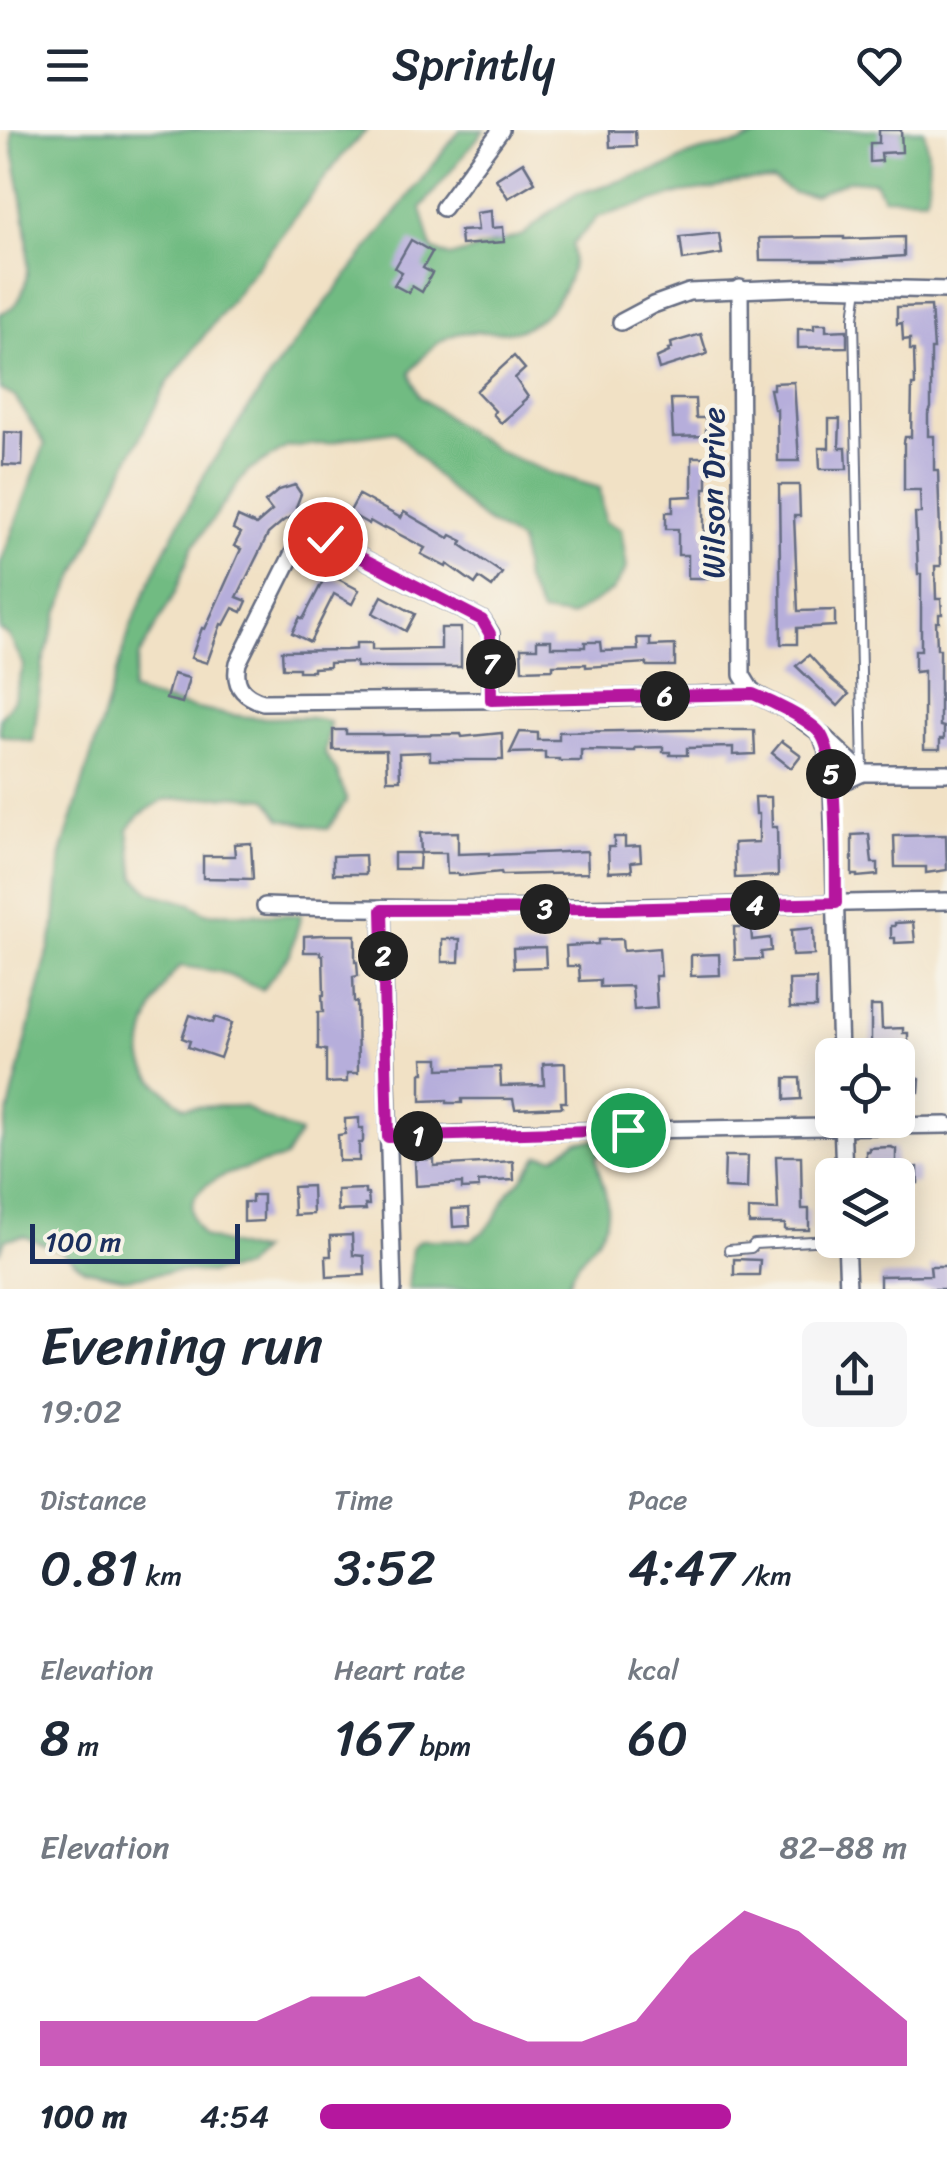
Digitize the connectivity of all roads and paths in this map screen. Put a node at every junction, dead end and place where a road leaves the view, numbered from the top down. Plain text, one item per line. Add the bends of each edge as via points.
1 (501, 130) edge
2 (443, 208) dead end
3 (740, 288) junction
4 (858, 288) junction
5 (947, 290) edge
6 (621, 322) dead end
7 (753, 694) junction
8 (491, 700) junction
9 (821, 734) junction
10 (947, 772) edge
11 (864, 773) junction
12 (832, 787) junction
13 (947, 901) edge
14 (836, 903) junction
15 (266, 906) dead end
16 (382, 910) junction
17 (840, 1038) edge
18 (815, 1125) edge
19 (915, 1125) edge
20 (947, 1126) edge
21 (388, 1137) junction
22 (815, 1241) edge
23 (729, 1250) dead end
24 (847, 1258) edge
25 (393, 1289) edge
26 (848, 1289) edge

1 - 2 street
3 - 4 street
3 - 6 street via 689,292
3 - 7 street, Wilson Drive via 742,674
4 - 5 street
4 - 11 lane
7 - 8 street
7 - 9 street
8 - 8 street via 263,702 242,692 236,672 295,549 325,539 482,620 490,634
9 - 11 street
9 - 12 street
10 - 11 street
11 - 12 street
12 - 14 street
13 - 14 street
14 - 16 street
14 - 17 street
15 - 16 street
16 - 21 street
18 - 21 street
19 - 20 street
21 - 25 street
22 - 23 lane
24 - 26 street

